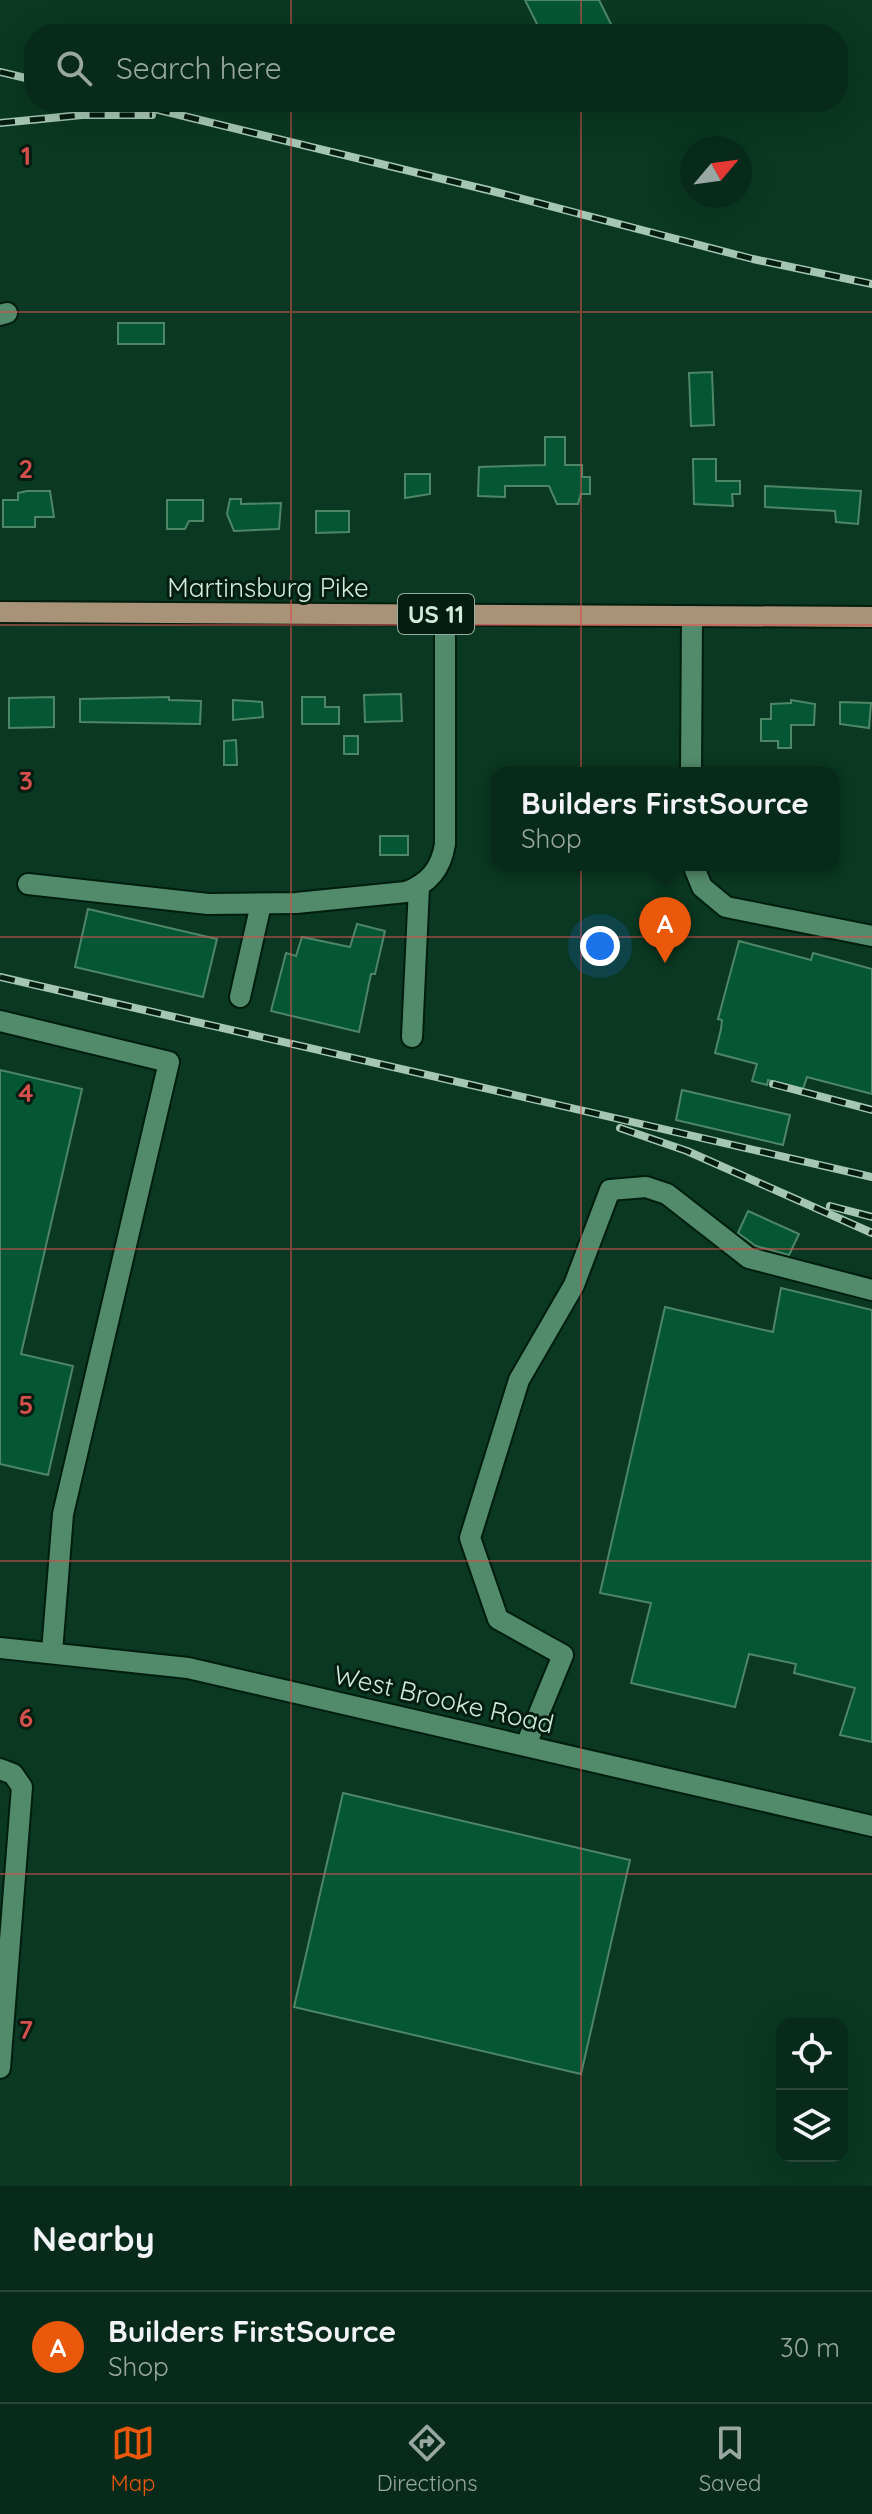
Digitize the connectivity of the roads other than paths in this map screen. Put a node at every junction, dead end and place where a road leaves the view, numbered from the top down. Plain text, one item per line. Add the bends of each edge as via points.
1 (0, 612) edge
2 (445, 614) junction
3 (692, 616) junction
4 (872, 617) edge
5 (691, 767) edge
6 (695, 871) edge
7 (28, 884) dead end
8 (419, 887) junction
9 (261, 904) junction
10 (872, 936) edge
11 (240, 997) dead end
12 (0, 1021) edge
13 (412, 1037) dead end
14 (872, 1290) edge
15 (0, 1648) edge
16 (52, 1652) junction
17 (526, 1745) junction
18 (0, 1769) edge
19 (872, 1826) edge
20 (0, 2068) edge

1 - 2 main road, Martinsburg Pike / US 11
2 - 3 main road, Martinsburg Pike / US 11
2 - 8 street via 445,844 438,868
3 - 4 main road, Martinsburg Pike / US 11
3 - 5 street
6 - 10 street via 702,887 726,907
7 - 9 street via 208,904
8 - 9 street
8 - 13 street
9 - 11 street
12 - 16 street via 169,1062 63,1514
14 - 17 street via 749,1258 667,1194 646,1187 610,1190 574,1285 519,1380 470,1538 498,1619 563,1655
15 - 16 street, West Brooke Road
16 - 17 street, West Brooke Road via 188,1668
17 - 19 street, West Brooke Road
18 - 20 street via 13,1774 22,1787

